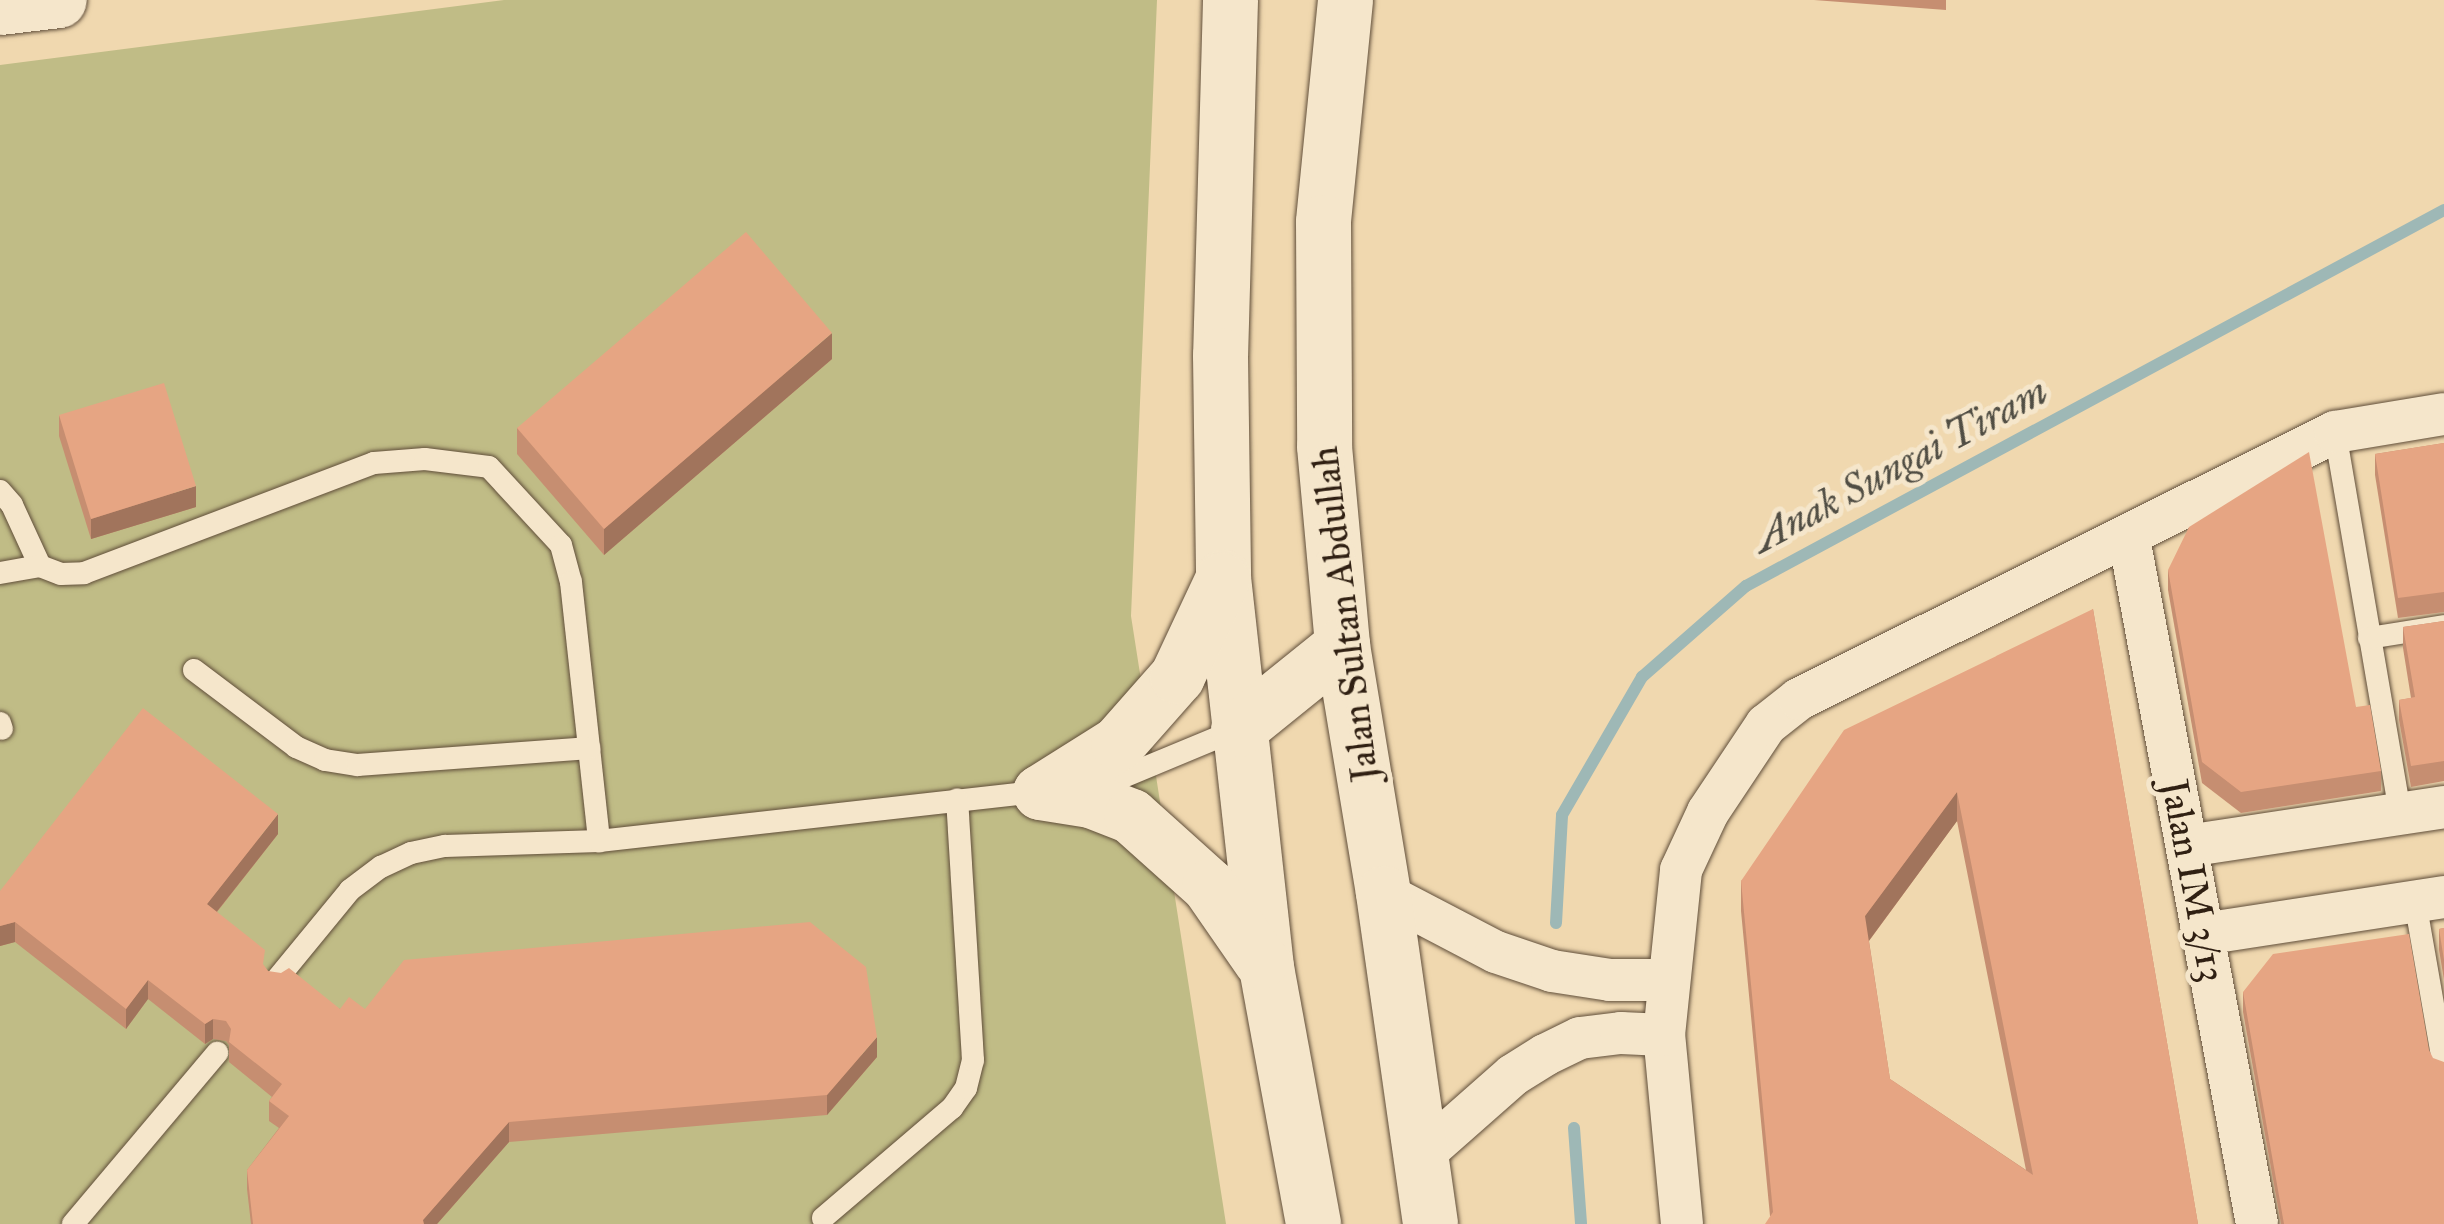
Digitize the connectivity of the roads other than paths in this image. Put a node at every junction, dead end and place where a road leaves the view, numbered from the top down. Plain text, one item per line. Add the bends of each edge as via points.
1 (59, 0) edge
2 (1230, 0) edge
3 (1346, 0) edge
4 (0, 7) edge
5 (2444, 414) edge
6 (2334, 432) junction
7 (0, 491) edge
8 (2129, 538) junction
9 (40, 566) junction
10 (0, 573) edge
11 (1223, 577) junction
12 (2444, 626) edge
13 (2369, 638) junction
14 (1342, 644) junction
15 (194, 670) dead end
16 (1238, 729) junction
17 (588, 748) junction
18 (1040, 792) junction
19 (957, 799) junction
20 (2444, 807) edge
21 (2400, 814) junction
22 (598, 840) junction
23 (2186, 846) junction
24 (1384, 893) junction
25 (2430, 899) edge
26 (2203, 934) junction
27 (1266, 967) junction
28 (277, 979) edge
29 (1668, 980) junction
30 (1664, 1035) junction
31 (217, 1053) dead end
32 (2444, 1068) edge
33 (1420, 1158) junction
34 (823, 1218) dead end
35 (73, 1224) edge
36 (1312, 1224) edge
37 (1430, 1224) edge
38 (1682, 1224) edge
39 (2257, 1224) edge

1 - 4 main road
2 - 11 main road via 1220,355
3 - 14 main road, Jalan Sultan Abdullah via 1323,222 1321,332
5 - 6 street
6 - 8 street
6 - 13 lane
7 - 9 lane
8 - 23 street, Jalan IM 3/13
8 - 29 street via 1799,699 1766,725 1708,812 1681,870
9 - 10 lane
9 - 17 lane via 84,574 374,463 425,459 489,467 561,545 571,582
11 - 16 main road
11 - 18 main road via 1177,676 1118,744
12 - 13 lane
13 - 21 lane
14 - 16 main road
14 - 24 main road, Jalan Sultan Abdullah
15 - 17 lane via 325,760 358,765
16 - 18 lane via 1118,780
16 - 27 main road
17 - 22 lane
18 - 19 lane
18 - 27 main road via 1090,800 1131,816 1208,886
19 - 22 lane
19 - 34 lane via 974,1060 966,1088 952,1108
20 - 21 street
21 - 23 street
22 - 28 lane via 410,853 350,890
23 - 26 street, Jalan IM 3/13
24 - 29 street via 1496,952 1552,971
24 - 33 main road, Jalan Sultan Abdullah
25 - 26 street
25 - 32 lane
26 - 39 street, Jalan IM 3/13
27 - 36 main road
29 - 30 street
30 - 33 street via 1580,1038 1545,1055 1513,1074
30 - 38 street
31 - 35 lane
33 - 37 main road, Jalan Sultan Abdullah

